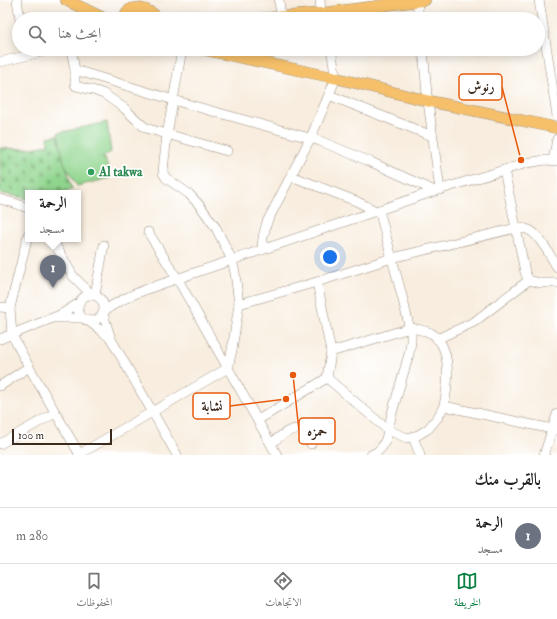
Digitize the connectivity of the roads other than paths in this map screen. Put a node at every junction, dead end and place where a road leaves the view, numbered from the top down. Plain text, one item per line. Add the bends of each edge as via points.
1 (17, 0) edge
2 (66, 0) edge
3 (279, 0) edge
4 (320, 0) edge
5 (421, 0) edge
6 (539, 0) edge
7 (133, 4) edge
8 (19, 12) edge
9 (91, 12) edge
10 (127, 12) edge
11 (149, 12) edge
12 (280, 12) edge
13 (323, 12) edge
14 (343, 12) edge
15 (420, 12) edge
16 (541, 12) edge
17 (545, 39) edge
18 (16, 56) edge
19 (72, 56) edge
20 (181, 56) edge
21 (234, 56) edge
22 (332, 56) edge
23 (424, 56) edge
24 (0, 62) edge
25 (75, 70) junction
26 (336, 78) junction
27 (330, 95) junction
28 (173, 100) junction
29 (428, 101) junction
30 (557, 116) edge
31 (557, 128) edge
32 (167, 135) junction
33 (432, 136) junction
34 (311, 138) junction
35 (557, 139) edge
36 (227, 151) dead end
37 (555, 160) edge
38 (504, 170) junction
39 (292, 176) junction
40 (438, 190) junction
41 (0, 199) edge
42 (25, 207) edge
43 (377, 210) junction
44 (516, 228) junction
45 (148, 232) dead end
46 (26, 242) edge
47 (54, 242) edge
48 (104, 245) dead end
49 (262, 250) junction
50 (392, 258) junction
51 (232, 260) junction
52 (557, 267) edge
53 (74, 276) junction
54 (177, 278) junction
55 (529, 280) junction
56 (317, 282) junction
57 (557, 283) edge
58 (95, 296) junction
59 (129, 296) junction
60 (79, 302) junction
61 (239, 304) junction
62 (0, 307) edge
63 (10, 308) junction
64 (104, 313) junction
65 (52, 318) junction
66 (84, 319) junction
67 (410, 328) junction
68 (12, 335) junction
69 (0, 339) edge
70 (111, 339) junction
71 (437, 339) junction
72 (331, 352) junction
73 (29, 367) junction
74 (228, 368) junction
75 (327, 378) junction
76 (0, 386) edge
77 (444, 406) junction
78 (55, 412) junction
79 (152, 412) junction
80 (557, 414) edge
81 (258, 420) junction
82 (388, 430) junction
83 (555, 430) edge
84 (413, 437) junction
85 (0, 444) edge
86 (271, 444) junction
87 (311, 444) dead end
88 (79, 455) edge
89 (177, 455) edge
90 (277, 455) edge
91 (371, 455) edge
92 (420, 455) edge
93 (544, 455) edge

1 - 8 street
2 - 9 main road
3 - 12 street
4 - 13 street
5 - 14 main road
5 - 15 street
6 - 16 street
7 - 10 main road
7 - 11 main road
17 - 30 street
18 - 24 street
19 - 25 street
20 - 28 street
21 - 26 main road
22 - 26 street
23 - 29 street
25 - 28 street
25 - 32 street via 76,86 104,94 143,126
26 - 27 street
26 - 29 main road
27 - 33 street
27 - 34 street
28 - 32 street
28 - 34 street
29 - 31 main road
29 - 33 street
32 - 36 street
32 - 51 street via 164,176 189,194 201,207 216,228
33 - 40 street
34 - 39 street
34 - 40 street
35 - 37 street
37 - 38 street via 527,163
38 - 40 street
38 - 44 street
39 - 43 street
39 - 49 street via 267,222
40 - 43 street
41 - 42 street
43 - 49 street
43 - 50 street
44 - 50 street
44 - 52 street via 531,230
44 - 55 street
45 - 54 street
46 - 63 street
47 - 53 street
48 - 58 street
49 - 51 street
50 - 56 street
50 - 67 street
51 - 54 street
51 - 61 street
53 - 58 street
53 - 60 street
54 - 59 street
54 - 74 street
55 - 57 street
55 - 71 street via 474,322
56 - 61 street
56 - 72 street
58 - 59 street
58 - 60 street via 85,296
58 - 64 street via 104,303
59 - 64 street
60 - 65 street
60 - 66 street via 79,314
61 - 74 street
62 - 63 street
63 - 68 street
64 - 66 street via 96,320
64 - 70 street
65 - 66 street
65 - 68 street
66 - 70 street
67 - 71 street via 421,329
67 - 72 street
67 - 82 street via 412,342
68 - 69 street
68 - 73 street
70 - 79 street
71 - 77 street via 446,358 447,383
72 - 75 street
73 - 76 street
73 - 78 street
74 - 79 street
74 - 81 street
75 - 81 street
75 - 82 street
77 - 83 street
77 - 84 street via 428,429
78 - 85 street
78 - 88 street
79 - 88 street
79 - 89 street
80 - 83 street
81 - 86 street
82 - 84 street via 407,438
82 - 91 street via 382,447
83 - 93 street
84 - 92 street
86 - 87 street via 282,434 294,429 305,434
86 - 90 street

